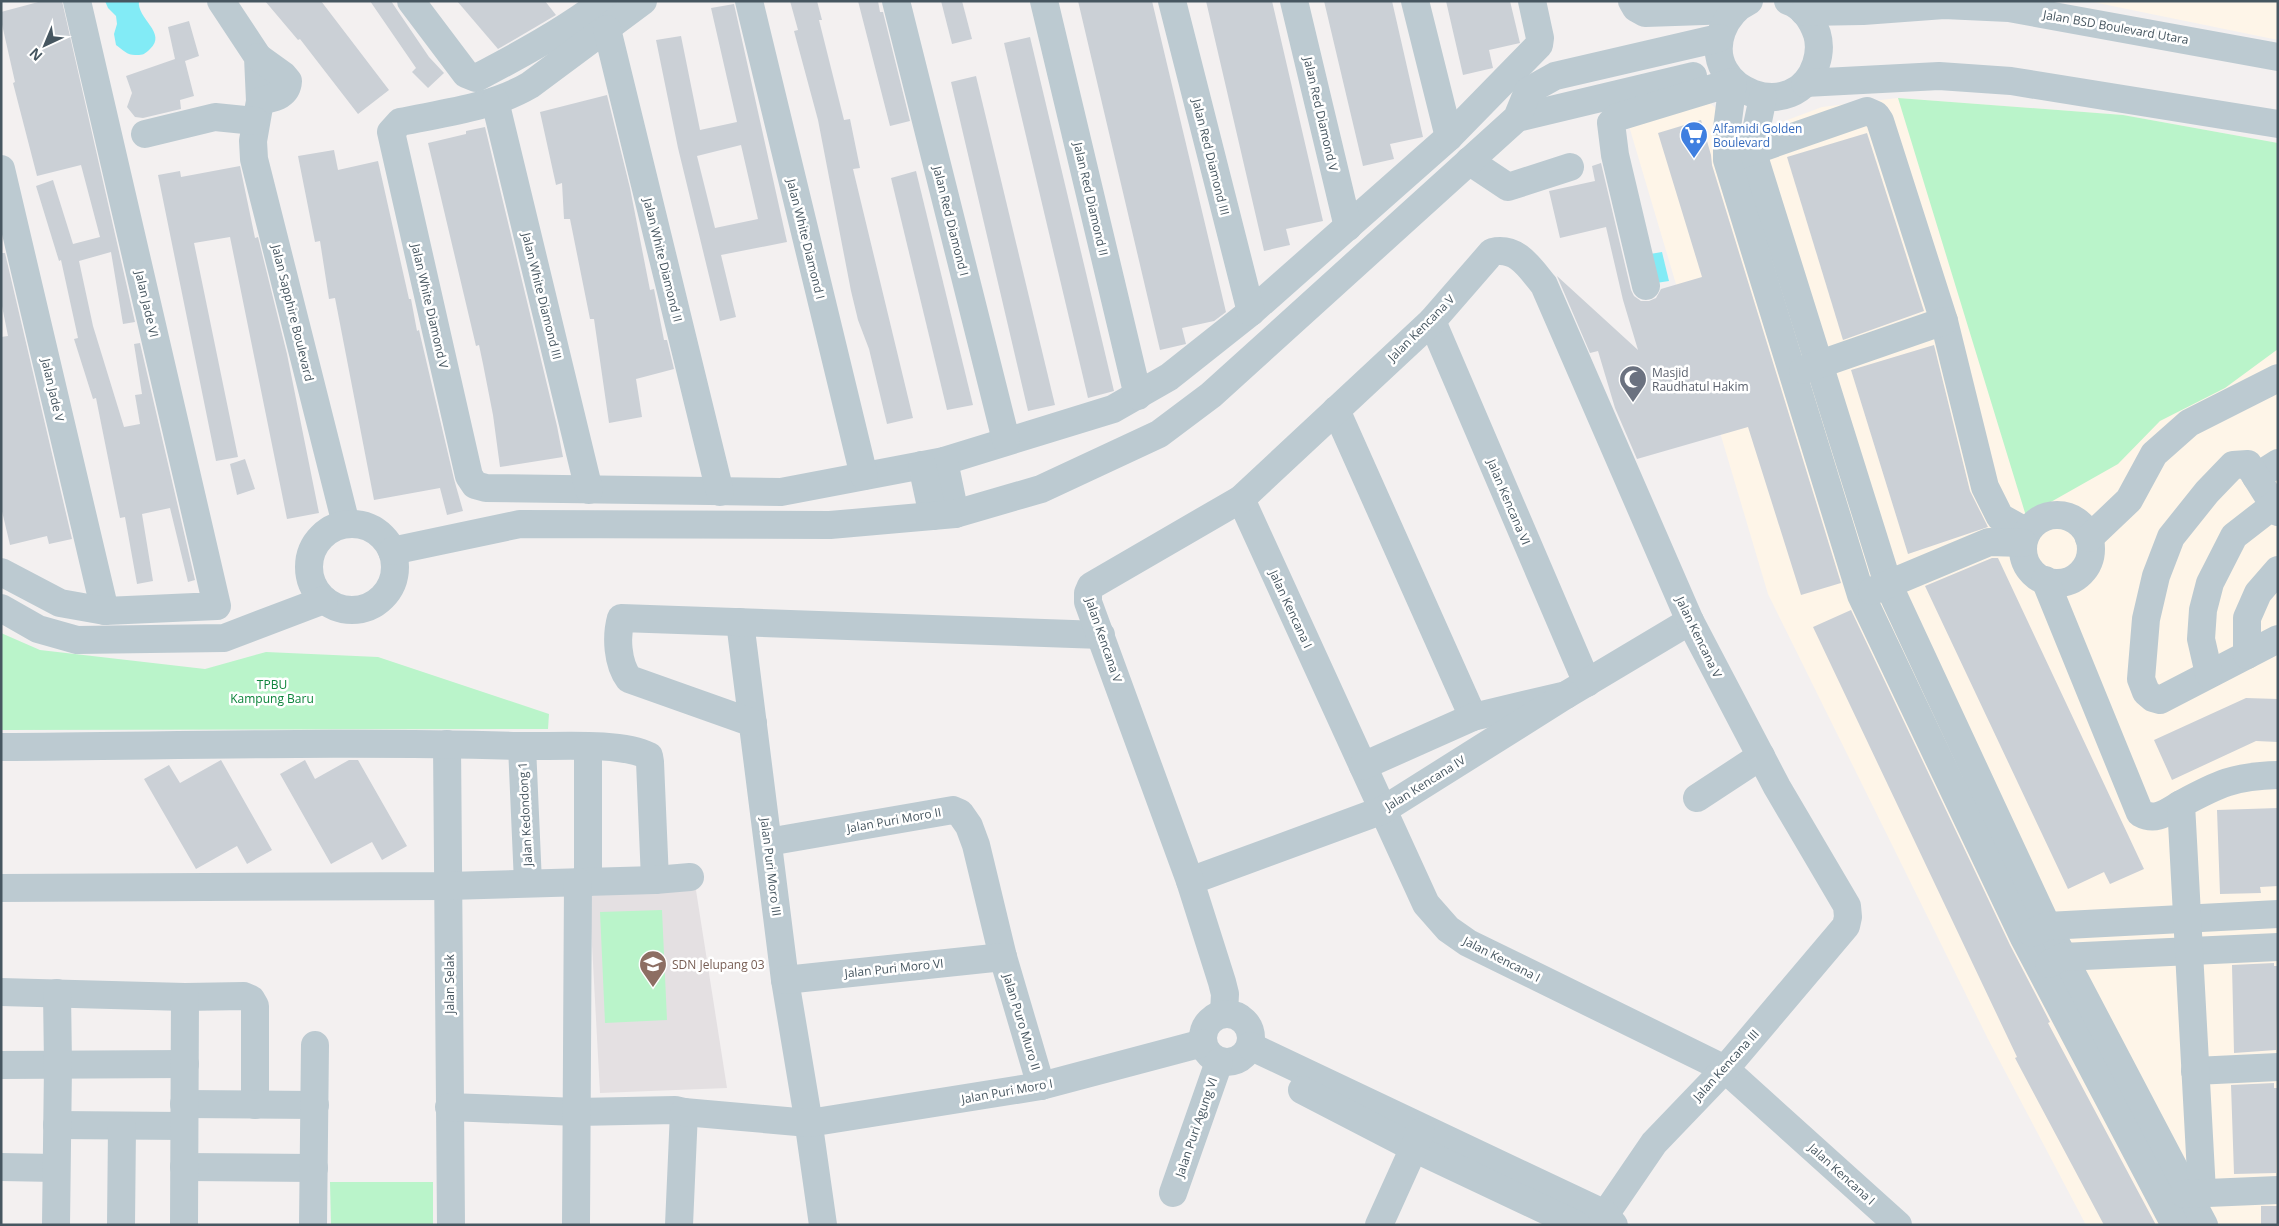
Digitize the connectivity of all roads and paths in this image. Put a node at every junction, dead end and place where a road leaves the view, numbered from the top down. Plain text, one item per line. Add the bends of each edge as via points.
1 (77, 1) edge
2 (220, 1) edge
3 (411, 1) edge
4 (604, 1) edge
5 (643, 1) edge
6 (749, 1) edge
7 (896, 1) edge
8 (1044, 1) edge
9 (1172, 1) edge
10 (1294, 1) edge
11 (1415, 1) edge
12 (1532, 1) edge
13 (1632, 1) edge
14 (1944, 3) edge
15 (1742, 6) edge
16 (1796, 6) edge
17 (586, 16) edge
18 (1720, 38) junction
19 (2278, 57) edge
20 (1612, 63) junction
21 (1728, 76) junction
22 (1805, 83) junction
23 (1619, 94) junction
24 (1763, 97) junction
25 (495, 102) junction
26 (257, 111) junction
27 (1517, 118) junction
28 (2278, 124) edge
29 (145, 134) dead end
30 (1449, 137) junction
31 (1752, 150) junction
32 (1727, 160) junction
33 (1469, 161) junction
34 (1570, 167) dead end
35 (1, 169) edge
36 (1348, 226) junction
37 (1646, 286) dead end
38 (1251, 312) junction
39 (1432, 320) junction
40 (1944, 321) junction
41 (1820, 366) junction
42 (1792, 373) junction
43 (2278, 378) edge
44 (1138, 396) junction
45 (1336, 410) junction
46 (1006, 440) junction
47 (933, 463) junction
48 (2267, 470) edge
49 (864, 476) junction
50 (589, 490) junction
51 (720, 492) junction
52 (1241, 499) junction
53 (2276, 508) edge
54 (944, 515) junction
55 (346, 524) junction
56 (2025, 538) junction
57 (2089, 538) junction
58 (392, 552) junction
59 (2278, 570) edge
60 (1, 572) edge
61 (2045, 580) junction
62 (1888, 584) junction
63 (1861, 595) junction
64 (324, 600) junction
65 (1, 608) edge
66 (105, 611) junction
67 (1690, 621) junction
68 (740, 622) junction
69 (1101, 635) junction
70 (2278, 639) edge
71 (2247, 654) junction
72 (2208, 674) junction
73 (1576, 689) junction
74 (1473, 717) junction
75 (753, 722) junction
76 (446, 744) junction
77 (522, 746) junction
78 (1, 747) edge
79 (588, 747) junction
80 (1761, 756) junction
81 (1363, 766) junction
82 (2278, 775) edge
83 (1697, 798) dead end
84 (2181, 804) junction
85 (1383, 810) junction
86 (768, 842) junction
87 (690, 877) dead end
88 (655, 880) junction
89 (1190, 881) junction
90 (583, 882) junction
91 (528, 883) junction
92 (448, 886) junction
93 (1, 888) edge
94 (2278, 914) edge
95 (1848, 917) joint
96 (2187, 919) junction
97 (2036, 932) junction
98 (2278, 947) edge
99 (2189, 951) junction
100 (1003, 957) junction
101 (2051, 963) junction
102 (785, 980) junction
103 (1, 992) edge
104 (56, 993) junction
105 (185, 997) junction
106 (1227, 1007) junction
107 (316, 1045) dead end
108 (1228, 1052) junction
109 (185, 1064) junction
110 (1, 1065) edge
111 (58, 1066) junction
112 (2278, 1067) edge
113 (1724, 1069) junction
114 (2196, 1071) junction
115 (1042, 1086) junction
116 (255, 1105) junction
117 (315, 1105) junction
118 (449, 1107) junction
119 (577, 1112) junction
120 (684, 1112) junction
121 (184, 1115) junction
122 (808, 1117) junction
123 (57, 1125) junction
124 (122, 1126) junction
125 (1418, 1138) junction
126 (1, 1167) edge
127 (184, 1167) junction
128 (56, 1168) junction
129 (314, 1168) junction
130 (2278, 1190) edge
131 (1173, 1193) dead end
132 (2182, 1203) edge
133 (1606, 1221) edge
134 (56, 1225) edge
135 (121, 1225) edge
136 (184, 1225) edge
137 (313, 1225) edge
138 (451, 1225) edge
139 (576, 1225) edge
140 (679, 1225) edge
141 (823, 1225) edge
142 (1379, 1225) edge
143 (1577, 1225) edge
144 (1898, 1225) edge
145 (2204, 1225) edge

1 - 66 street, Jalan Jade VI via 218,606
2 - 26 street, Jalan Sapphire Boulevard via 258,57
3 - 17 street via 466,74 476,78
4 - 17 street
5 - 17 street
6 - 49 street, Jalan White Diamond I
7 - 46 street, Jalan Red Diamond I
8 - 44 street, Jalan Red Diamond II
9 - 38 street, Jalan Red Diamond III
10 - 36 street, Jalan Red Diamond V
11 - 30 street
12 - 30 street via 1540,38 1536,50
13 - 15 street via 1645,13
14 - 16 street, Jalan BSD Boulevard Utara via 1863,11
14 - 19 street, Jalan BSD Boulevard Utara via 2008,8
15 - 18 street via 1725,23
16 - 22 street via 1814,24 1819,39 1819,55
17 - 25 street via 530,85
17 - 51 street, Jalan White Diamond II
18 - 20 street
18 - 21 street via 1719,54
20 - 23 street
20 - 27 street via 1558,75 1530,89
21 - 23 street
21 - 24 street via 1743,91
21 - 32 street
21 - 37 street via 1618,117 1611,123 1615,155
22 - 24 street via 1782,96
22 - 28 street via 1939,76 2010,81
23 - 27 street
24 - 31 street
25 - 50 street, Jalan White Diamond III
25 - 50 street, Jalan White Diamond V via 400,122 391,132 469,476 475,485 486,488
26 - 29 street via 215,117
26 - 55 street, Jalan Sapphire Boulevard via 254,159
27 - 33 street
30 - 36 street
31 - 32 street
31 - 40 street via 1867,111 1876,115
31 - 41 street
32 - 42 street
33 - 34 street via 1508,187
33 - 54 street via 1211,395 1159,434 1041,489
35 - 66 street, Jalan Jade V
36 - 38 street
38 - 44 street via 1169,378
39 - 45 street, Jalan Kencana V
39 - 67 street, Jalan Kencana V via 1492,252 1510,251 1525,262 1544,285
39 - 73 street, Jalan Kencana VI
40 - 41 street
40 - 56 street via 1986,487 2000,517
41 - 42 street
41 - 62 street
42 - 63 street
43 - 57 street via 2190,423 2154,454 2129,500
44 - 46 street via 1113,409
45 - 52 street, Jalan Kencana V
45 - 74 street
46 - 47 street
47 - 49 street
47 - 54 street
48 - 53 street
48 - 72 street via 2248,464 2232,466 2171,537 2156,576 2146,618 2141,679 2146,692 2160,700
49 - 51 street via 781,492
50 - 51 street
52 - 69 street, Jalan Kencana V via 1091,586 1088,602
52 - 81 street, Jalan Kencana I
53 - 72 street via 2234,536 2210,583 2203,610 2201,639
54 - 58 street via 830,525 520,524
55 - 58 street via 374,530
55 - 64 street via 333,528 313,548 310,576 315,590
56 - 57 street via 2034,523 2054,514 2076,520
56 - 61 street via 2023,555 2027,565
56 - 62 street via 1993,541
57 - 61 street via 2090,560 2076,577 2066,582
58 - 64 street via 395,565 393,579 377,602 350,610
59 - 71 street via 2258,593 2247,618
60 - 66 street via 60,603
61 - 84 street via 2140,813 2156,818
62 - 63 street
62 - 97 street
63 - 97 street
64 - 65 street via 224,638 77,640 38,630
67 - 73 street, Jalan Kencana IV
67 - 80 street, Jalan Kencana V
68 - 69 street
68 - 75 street, Jalan Puri Moro III
68 - 75 street via 621,618 618,627 620,658 628,679
69 - 89 street, Jalan Kencana V
70 - 71 street
71 - 72 street
73 - 74 street, Jalan Kencana IV
73 - 85 street, Jalan Kencana IV
74 - 81 street, Jalan Kencana IV
75 - 86 street, Jalan Puri Moro III
76 - 77 street
76 - 78 street
76 - 92 street, Jalan Selak
77 - 79 street
77 - 91 street, Jalan Kedondong 1
79 - 88 street via 614,748 660,760
79 - 90 street
80 - 83 street
80 - 95 street, Jalan Kencana V via 1847,906
81 - 85 street, Jalan Kencana I
82 - 84 street via 2251,775 2220,783
84 - 96 street
85 - 89 street, Jalan Kencana IV
85 - 113 street, Jalan Kencana I via 1426,904 1448,929 1468,943
86 - 100 street, Jalan Puri Moro II via 953,810 960,813 976,845
86 - 102 street, Jalan Puri Moro III
87 - 88 street
88 - 90 street
89 - 106 street, Jalan Kencana V
90 - 91 street
90 - 119 street
91 - 92 street
92 - 93 street
92 - 118 street, Jalan Selak
94 - 96 street
95 - 113 street, Jalan Kencana III via 1846,926
96 - 97 street
96 - 99 street
97 - 101 street
98 - 99 street
99 - 101 street
99 - 114 street
100 - 102 street, Jalan Puri Moro VI
100 - 115 street, Jalan Puro Muro II
101 - 132 street
102 - 122 street, Jalan Puri Moro III
103 - 104 street
104 - 105 street
104 - 111 street
105 - 109 street
105 - 116 street via 244,996 251,999 255,1006
106 - 108 street via 1246,1023 1251,1034
106 - 108 street, Jalan Puri Agung VI via 1207,1023 1203,1033
107 - 117 street
108 - 115 street, Jalan Puri Moro I
108 - 125 street
108 - 131 street, Jalan Puri Agung VI
109 - 111 street
109 - 121 street
110 - 111 street
111 - 123 street
112 - 114 street
113 - 133 street, Jalan Kencana III via 1654,1143
113 - 144 street, Jalan Kencana I
114 - 132 street
115 - 122 street, Jalan Puri Moro I
116 - 117 street
116 - 121 street
117 - 129 street
118 - 119 street
118 - 138 street, Jalan Selak
119 - 120 street
119 - 139 street
120 - 122 street
120 - 140 street
121 - 124 street
121 - 127 street
122 - 141 street
123 - 124 street
123 - 128 street
124 - 135 street
125 - 133 street
125 - 142 street
125 - 143 street
126 - 128 street
127 - 129 street
127 - 136 street
128 - 134 street
129 - 137 street
130 - 132 street
132 - 145 street

